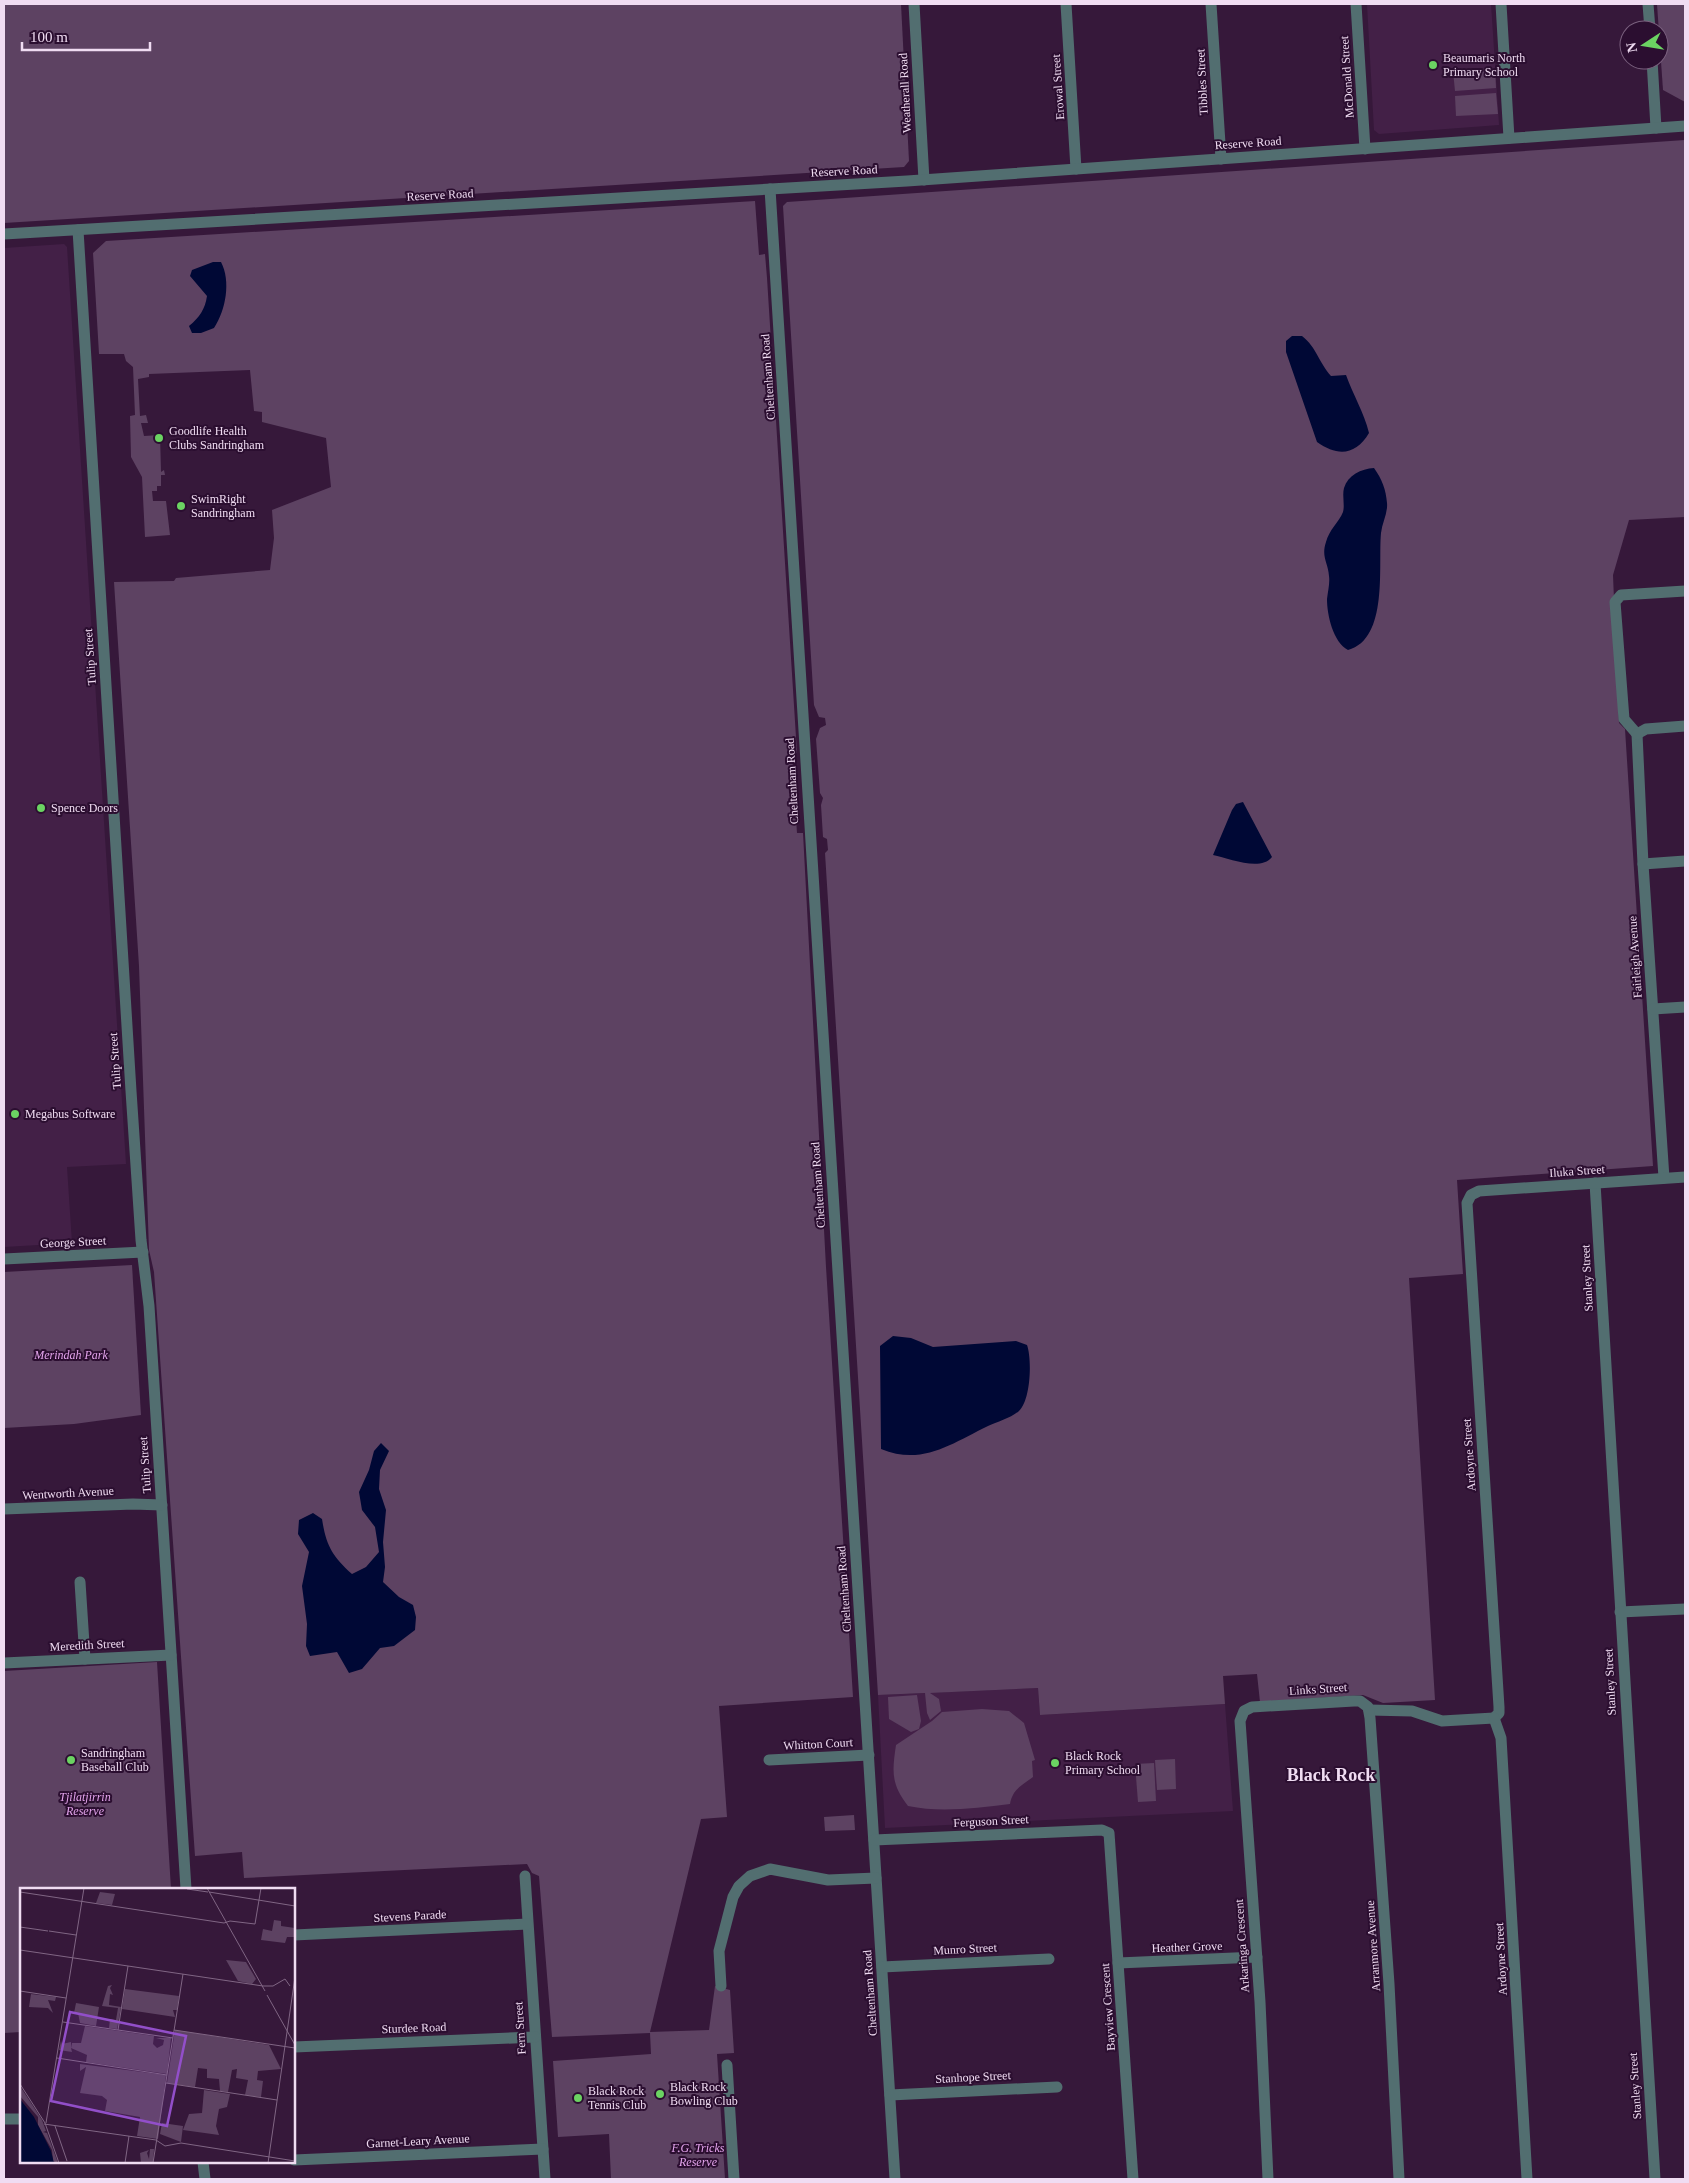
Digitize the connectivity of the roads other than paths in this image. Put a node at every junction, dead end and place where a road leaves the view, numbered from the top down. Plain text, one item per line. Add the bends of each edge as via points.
1 (914, 4) edge
2 (1066, 4) edge
3 (1211, 4) edge
4 (1356, 4) edge
5 (1501, 4) edge
6 (1648, 4) edge
7 (1649, 20) edge
8 (1653, 70) edge
9 (1685, 126) edge
10 (1656, 128) junction
11 (1509, 138) junction
12 (1365, 149) junction
13 (1221, 159) junction
14 (1076, 169) junction
15 (924, 180) junction
16 (770, 189) junction
17 (78, 230) junction
18 (4, 234) edge
19 (1685, 591) edge
20 (1685, 726) edge
21 (1637, 734) junction
22 (1685, 861) edge
23 (1643, 864) junction
24 (1685, 1008) edge
25 (1652, 1010) junction
26 (1685, 1177) edge
27 (1664, 1178) junction
28 (1595, 1183) junction
29 (1471, 1195) joint
30 (143, 1252) junction
31 (4, 1259) edge
32 (162, 1502) junction
33 (4, 1509) edge
34 (80, 1582) dead end
35 (1685, 1609) edge
36 (1620, 1612) junction
37 (171, 1655) junction
38 (85, 1659) junction
39 (4, 1663) edge
40 (1244, 1711) joint
41 (1370, 1714) junction
42 (1496, 1716) junction
43 (869, 1754) junction
44 (769, 1760) dead end
45 (1109, 1834) joint
46 (874, 1840) junction
47 (525, 1876) dead end
48 (876, 1878) junction
49 (186, 1888) edge
50 (527, 1924) junction
51 (295, 1935) edge
52 (1257, 1957) junction
53 (1049, 1959) dead end
54 (1118, 1963) junction
55 (882, 1967) junction
56 (721, 1986) dead end
57 (535, 2037) junction
58 (295, 2047) edge
59 (727, 2065) dead end
60 (1057, 2087) dead end
61 (890, 2096) junction
62 (4, 2119) edge
63 (20, 2119) edge
64 (542, 2149) junction
65 (295, 2160) edge
66 (203, 2163) edge
67 (204, 2179) edge
68 (545, 2179) edge
69 (734, 2179) edge
70 (895, 2179) edge
71 (1133, 2179) edge
72 (1268, 2179) edge
73 (1399, 2179) edge
74 (1527, 2179) edge
75 (1655, 2179) edge

1 - 15 street, Weatherall Road
2 - 14 street, Erowal Street
3 - 13 street, Tibbles Street
4 - 12 street, McDonald Street
5 - 11 street
6 - 7 street
8 - 10 street
9 - 10 street, Reserve Road
10 - 11 street, Reserve Road
11 - 12 street, Reserve Road
12 - 13 street, Reserve Road
13 - 14 street, Reserve Road
14 - 15 street, Reserve Road
15 - 16 street, Reserve Road
16 - 17 street, Reserve Road
16 - 43 street, Cheltenham Road
17 - 18 street, Reserve Road
17 - 30 street, Tulip Street
19 - 21 street via 1621,595 1615,602 1624,719
20 - 21 street via 1646,729
21 - 23 street, Fairleigh Avenue
22 - 23 street
23 - 25 street, Fairleigh Avenue
24 - 25 street
25 - 27 street, Fairleigh Avenue
26 - 27 street, Iluka Street
27 - 28 street, Iluka Street
28 - 29 street, Iluka Street via 1479,1191
28 - 36 street, Stanley Street
29 - 42 street, Ardoyne Street via 1467,1203 1499,1707
30 - 31 street, George Street
30 - 32 street, Tulip Street
32 - 33 street, Wentworth Avenue
32 - 37 street, Tulip Street
34 - 38 street
35 - 36 street
36 - 75 street, Stanley Street
37 - 38 street, Meredith Street
37 - 49 street, Tulip Street
38 - 39 street, Meredith Street
40 - 41 street, Links Street via 1252,1707 1354,1701 1364,1704
40 - 52 street, Arkaringa Crescent via 1240,1720
41 - 42 street via 1412,1711 1442,1721
41 - 73 street, Arranmore Avenue
42 - 74 street, Ardoyne Street via 1502,1727
43 - 44 street, Whitton Court
43 - 46 street, Cheltenham Road
45 - 46 street, Ferguson Street via 1102,1830
45 - 54 street, Bayview Crescent
46 - 48 street, Cheltenham Road
47 - 50 street, Fern Street
48 - 55 street, Cheltenham Road
48 - 56 street via 838,1881 770,1869 750,1876 733,1897 719,1951
50 - 51 street, Stevens Parade
50 - 57 street, Fern Street
52 - 54 street, Heather Grove
52 - 72 street, Arkaringa Crescent
53 - 55 street, Munro Street
54 - 71 street, Bayview Crescent
55 - 61 street, Cheltenham Road
57 - 58 street, Sturdee Road
57 - 64 street, Fern Street
59 - 69 street
60 - 61 street, Stanhope Street
61 - 70 street, Cheltenham Road
62 - 63 street
64 - 65 street, Garnet-Leary Avenue
64 - 68 street, Fern Street
66 - 67 street

